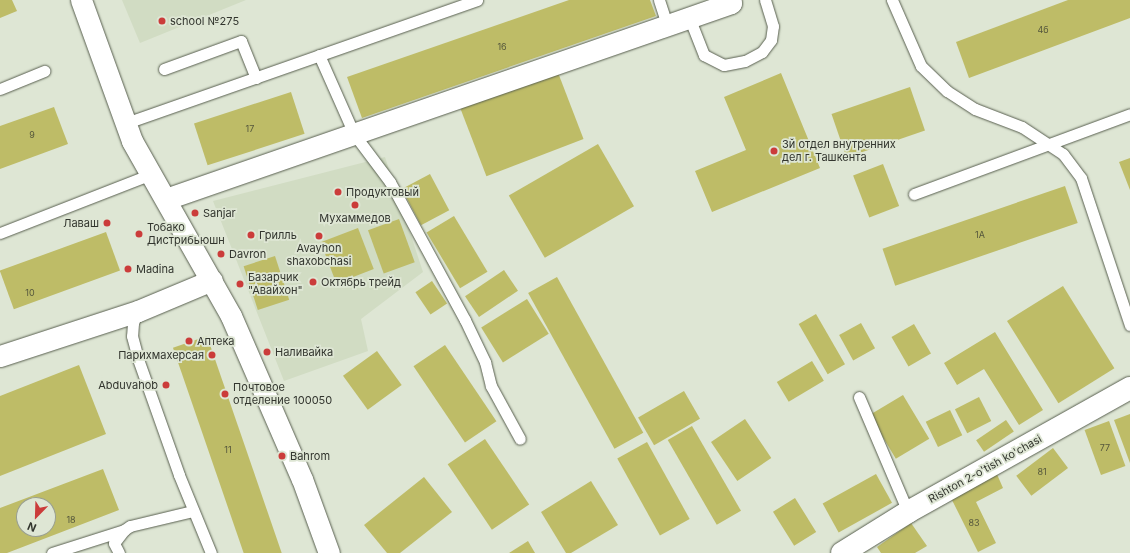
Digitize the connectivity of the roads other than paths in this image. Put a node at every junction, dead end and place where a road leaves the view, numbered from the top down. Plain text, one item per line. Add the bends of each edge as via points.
1 (81, 0) edge
2 (477, 0) edge
3 (659, 0) edge
4 (765, 0) edge
5 (892, 0) edge
6 (734, 1) edge
7 (689, 18) junction
8 (667, 25) junction
9 (319, 55) junction
10 (164, 69) dead end
11 (44, 71) dead end
12 (256, 78) junction
13 (0, 88) edge
14 (1130, 114) edge
15 (126, 123) junction
16 (354, 134) junction
17 (1047, 144) junction
18 (149, 175) junction
19 (914, 194) dead end
20 (166, 199) junction
21 (0, 233) edge
22 (212, 280) junction
23 (138, 311) junction
24 (1130, 325) edge
25 (0, 356) edge
26 (1130, 388) edge
27 (859, 397) dead end
28 (520, 439) dead end
29 (193, 511) junction
30 (908, 512) junction
31 (124, 530) junction
32 (845, 552) edge
33 (52, 553) edge
34 (119, 553) edge
35 (211, 553) edge
36 (328, 553) edge

1 - 15 street
2 - 9 lane
3 - 8 lane
4 - 7 lane via 772,26 771,40 762,52 745,61 724,65 704,55
5 - 17 lane via 921,66 946,91 975,109 1022,127
6 - 7 street
7 - 8 street
8 - 16 street
9 - 12 lane
9 - 16 lane
10 - 12 lane via 241,41
11 - 13 lane
12 - 15 lane
14 - 17 lane
15 - 18 street
16 - 20 street
16 - 28 lane via 390,182 430,255 465,320 485,362 491,386
17 - 19 lane
17 - 24 lane via 1063,154 1081,178
18 - 20 street
18 - 21 lane
20 - 22 street
22 - 23 street
22 - 36 street via 241,338 302,478
23 - 25 street
23 - 29 lane via 133,323 132,336 138,359
26 - 30 street, Rishton 2-o'tish ko'chasi
27 - 30 lane
29 - 31 lane
29 - 35 lane
30 - 32 street, Rishton 2-o'tish ko'chasi
31 - 33 lane
31 - 34 lane via 114,543

